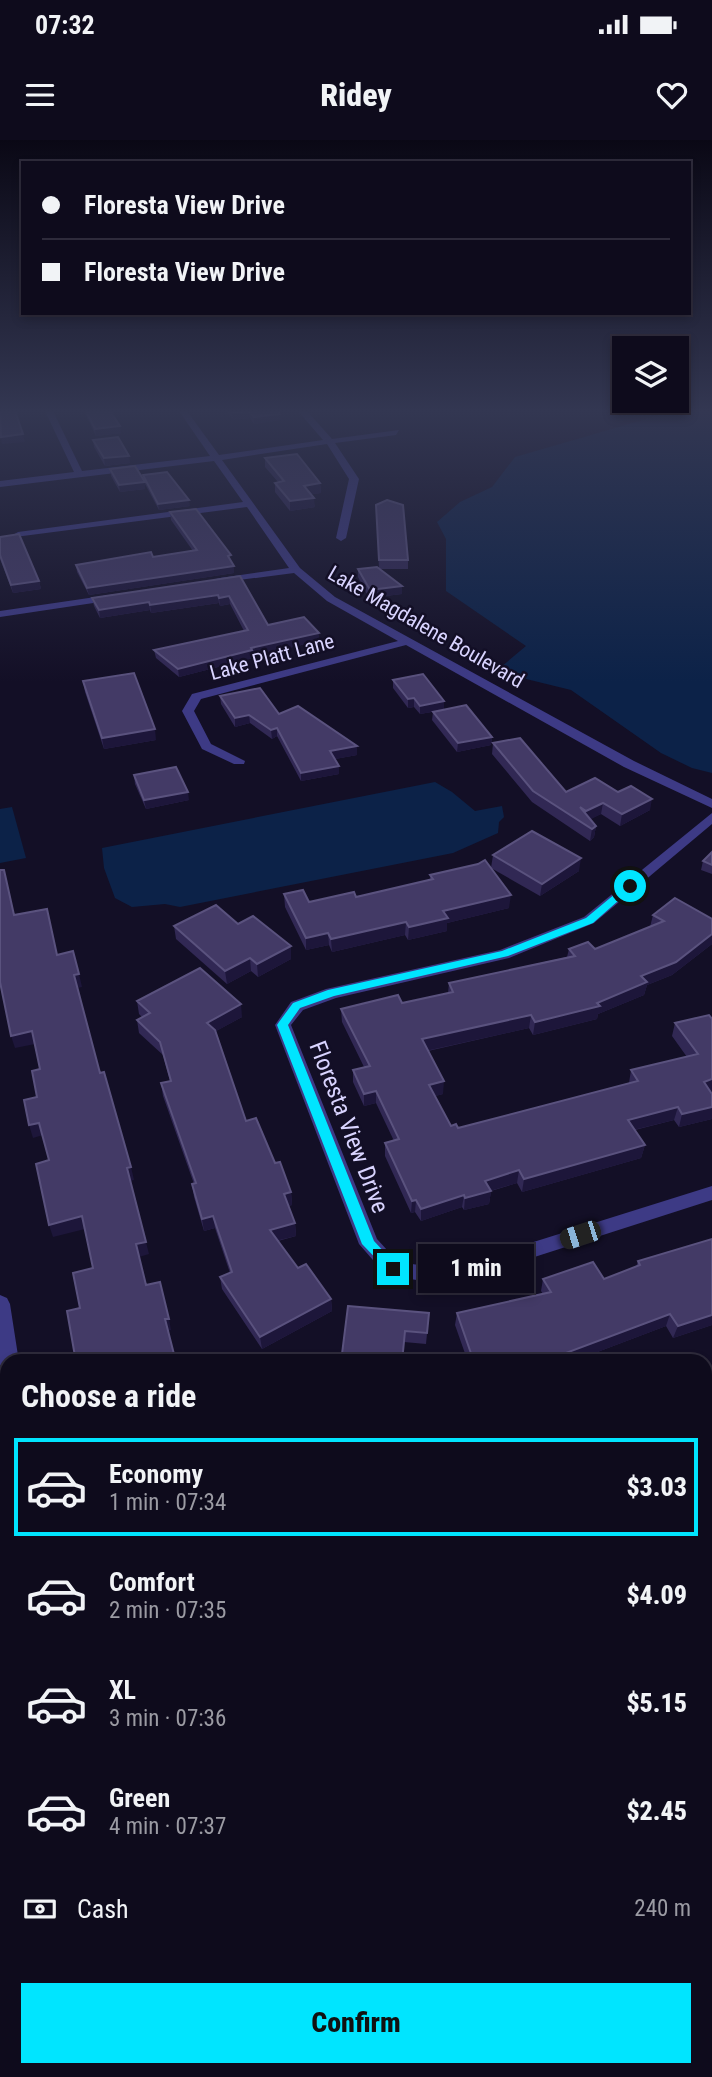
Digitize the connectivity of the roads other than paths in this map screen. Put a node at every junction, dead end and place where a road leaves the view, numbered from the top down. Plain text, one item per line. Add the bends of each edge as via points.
1 (247, 501) edge
2 (349, 501) edge
3 (249, 504) junction
4 (18, 534) edge
5 (341, 538) dead end
6 (296, 570) junction
7 (202, 584) edge
8 (135, 594) edge
9 (0, 614) edge
10 (406, 642) junction
11 (239, 761) dead end
12 (712, 804) edge
13 (712, 817) edge
14 (712, 1194) edge
15 (0, 1304) edge
16 (8, 1354) edge

1 - 3 street, Lake Magdalene Boulevard
2 - 5 street
3 - 4 street
3 - 6 street, Lake Magdalene Boulevard
6 - 7 street
6 - 10 street, Lake Magdalene Boulevard via 331,599
8 - 9 street
10 - 11 street, Lake Platt Lane via 196,697 188,711 206,746
10 - 12 street, Lake Magdalene Boulevard
13 - 14 street, Floresta View Drive via 589,920 504,954 332,993 297,1006 283,1025 369,1244 393,1269 447,1277
15 - 16 street

